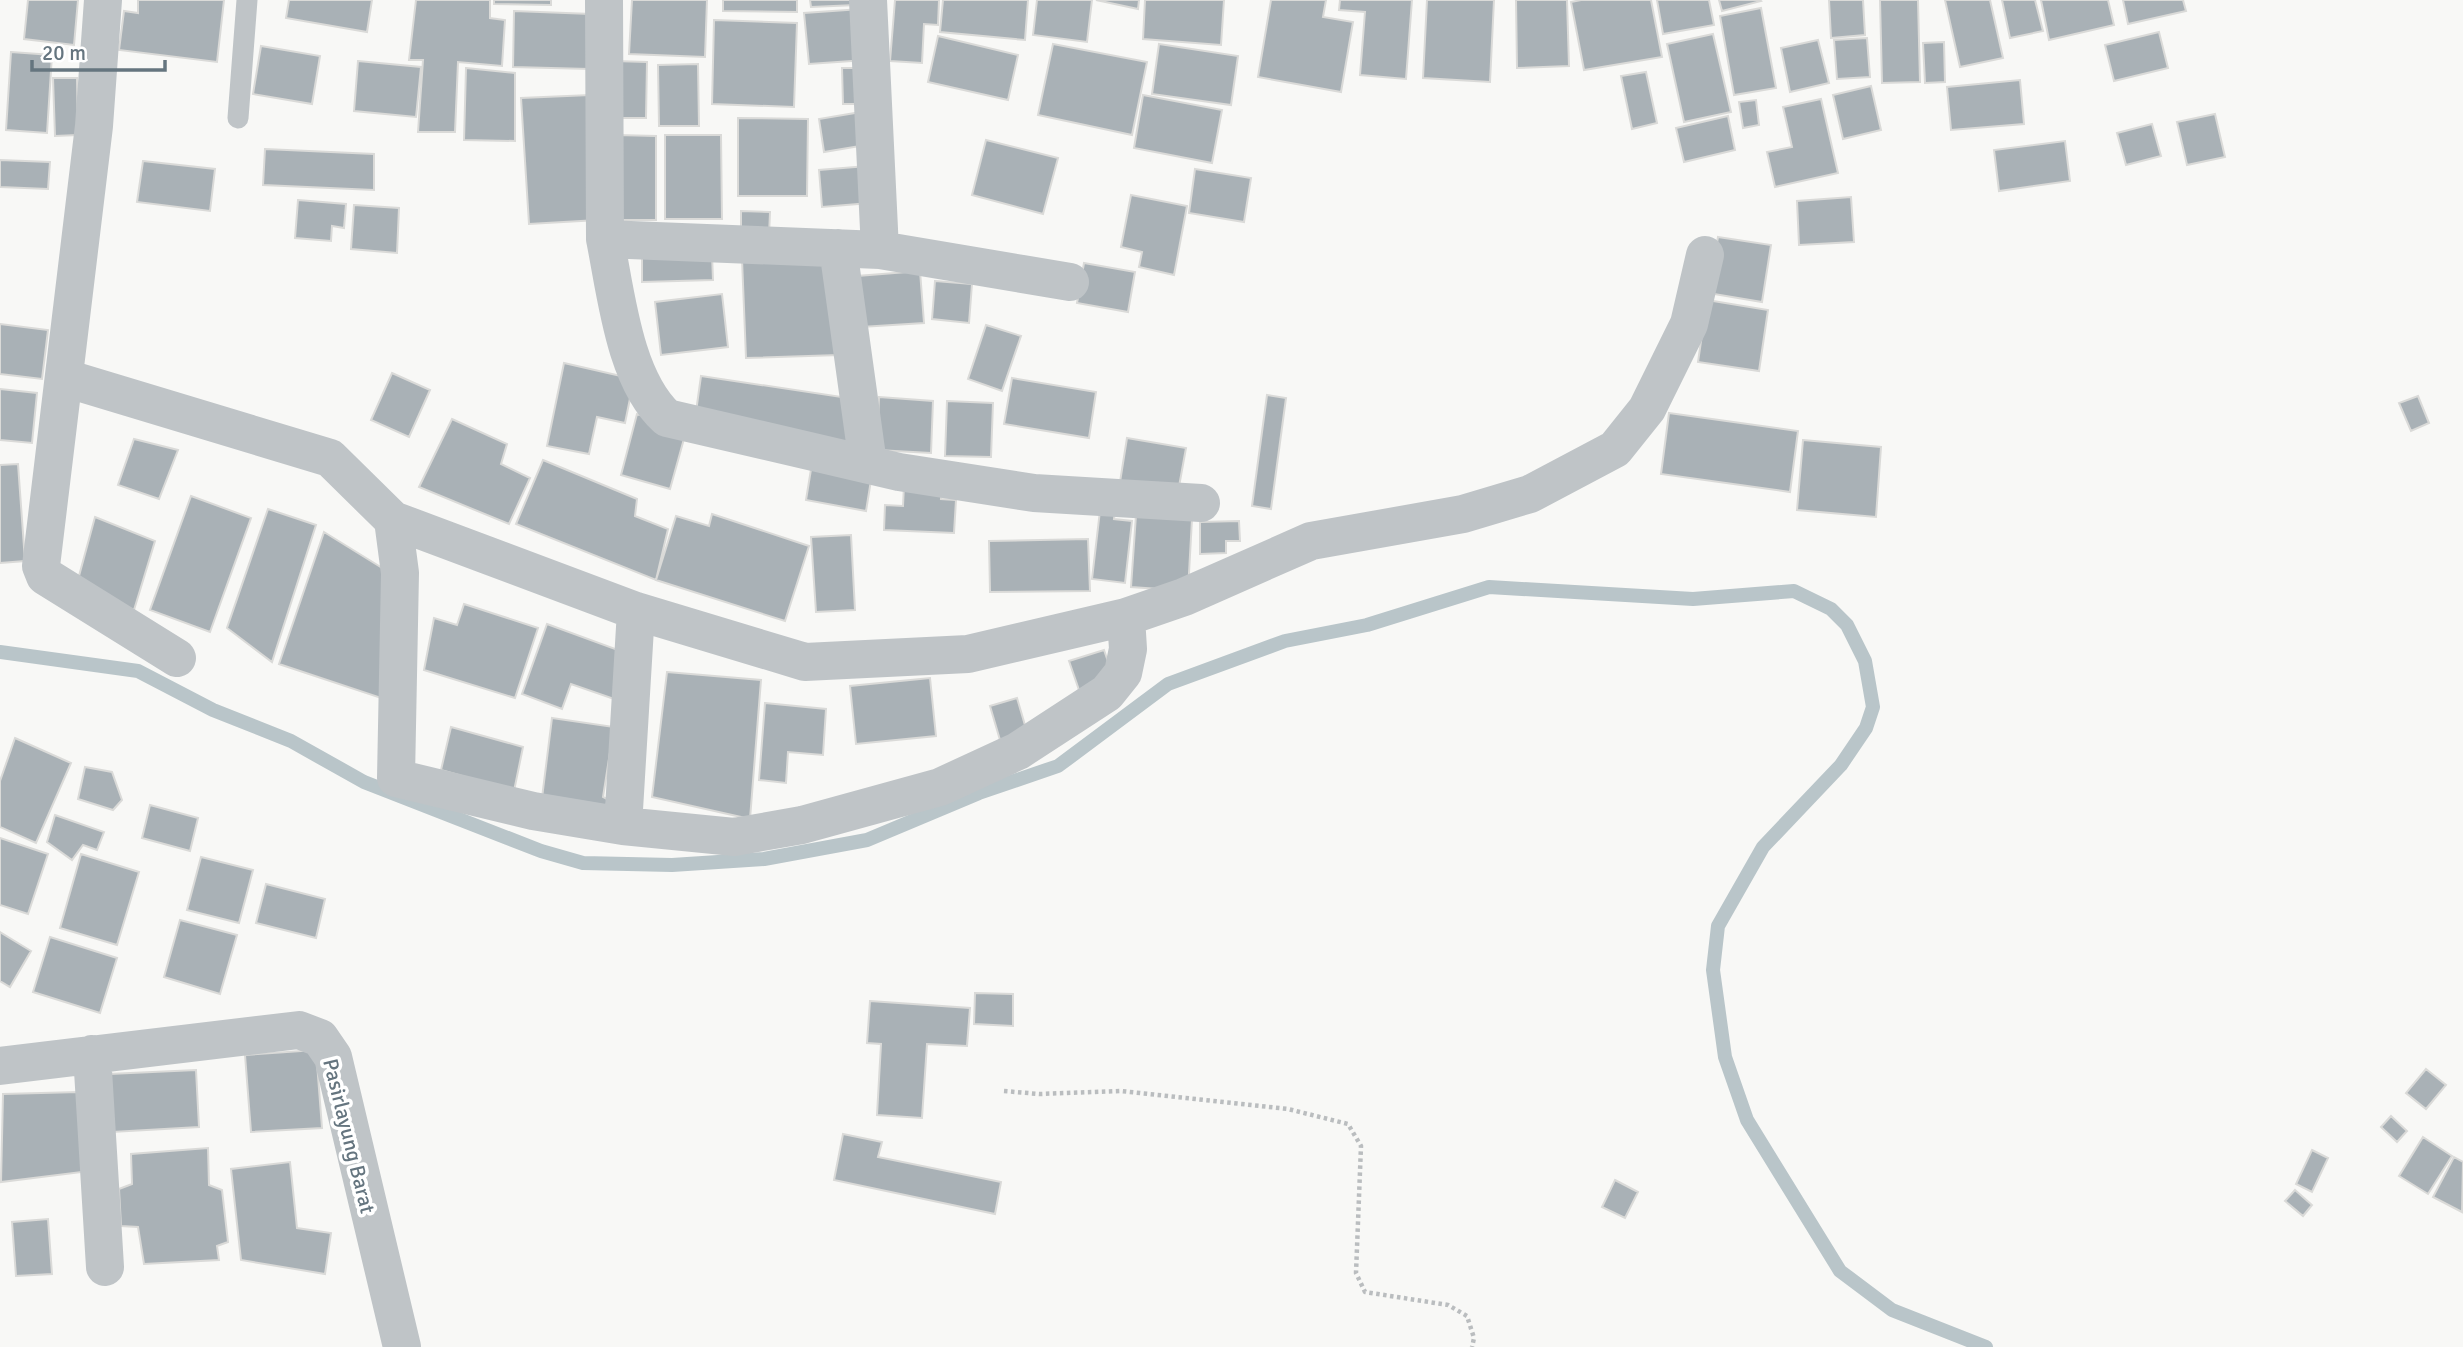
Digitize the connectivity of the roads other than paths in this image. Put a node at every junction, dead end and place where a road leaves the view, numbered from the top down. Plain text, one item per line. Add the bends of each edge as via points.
1 (103, 0) edge
2 (247, 0) edge
3 (604, 0) edge
4 (868, 0) edge
5 (238, 118) dead end
6 (605, 239) junction
7 (838, 248) junction
8 (880, 250) junction
9 (1705, 255) dead end
10 (1070, 282) dead end
11 (65, 378) junction
12 (868, 464) junction
13 (1201, 503) dead end
14 (393, 520) junction
15 (636, 611) junction
16 (1126, 617) junction
17 (177, 658) dead end
18 (623, 826) junction
19 (92, 1054) junction
20 (0, 1066) edge
21 (105, 1267) dead end
22 (402, 1347) edge

1 - 11 street via 94,126
2 - 5 lane
3 - 6 street
4 - 8 street
6 - 7 street
6 - 12 street via 634,363 654,406 667,418
7 - 8 street
7 - 12 street
8 - 10 street
9 - 16 street via 1689,324 1647,409 1615,449 1530,494 1463,514 1311,541 1184,597
11 - 14 street via 330,458
11 - 17 street via 41,566 45,576
12 - 13 street via 1034,493
14 - 15 street
14 - 18 street via 400,573 396,778 533,811
15 - 16 street via 805,662 968,654
15 - 18 street
16 - 18 street via 1128,649 1123,673 1107,693 1018,751 940,787 802,825 734,837
19 - 20 street, Pasirlayung Barat
19 - 21 street
19 - 22 street, Pasirlayung Barat via 299,1030 320,1038 332,1057

